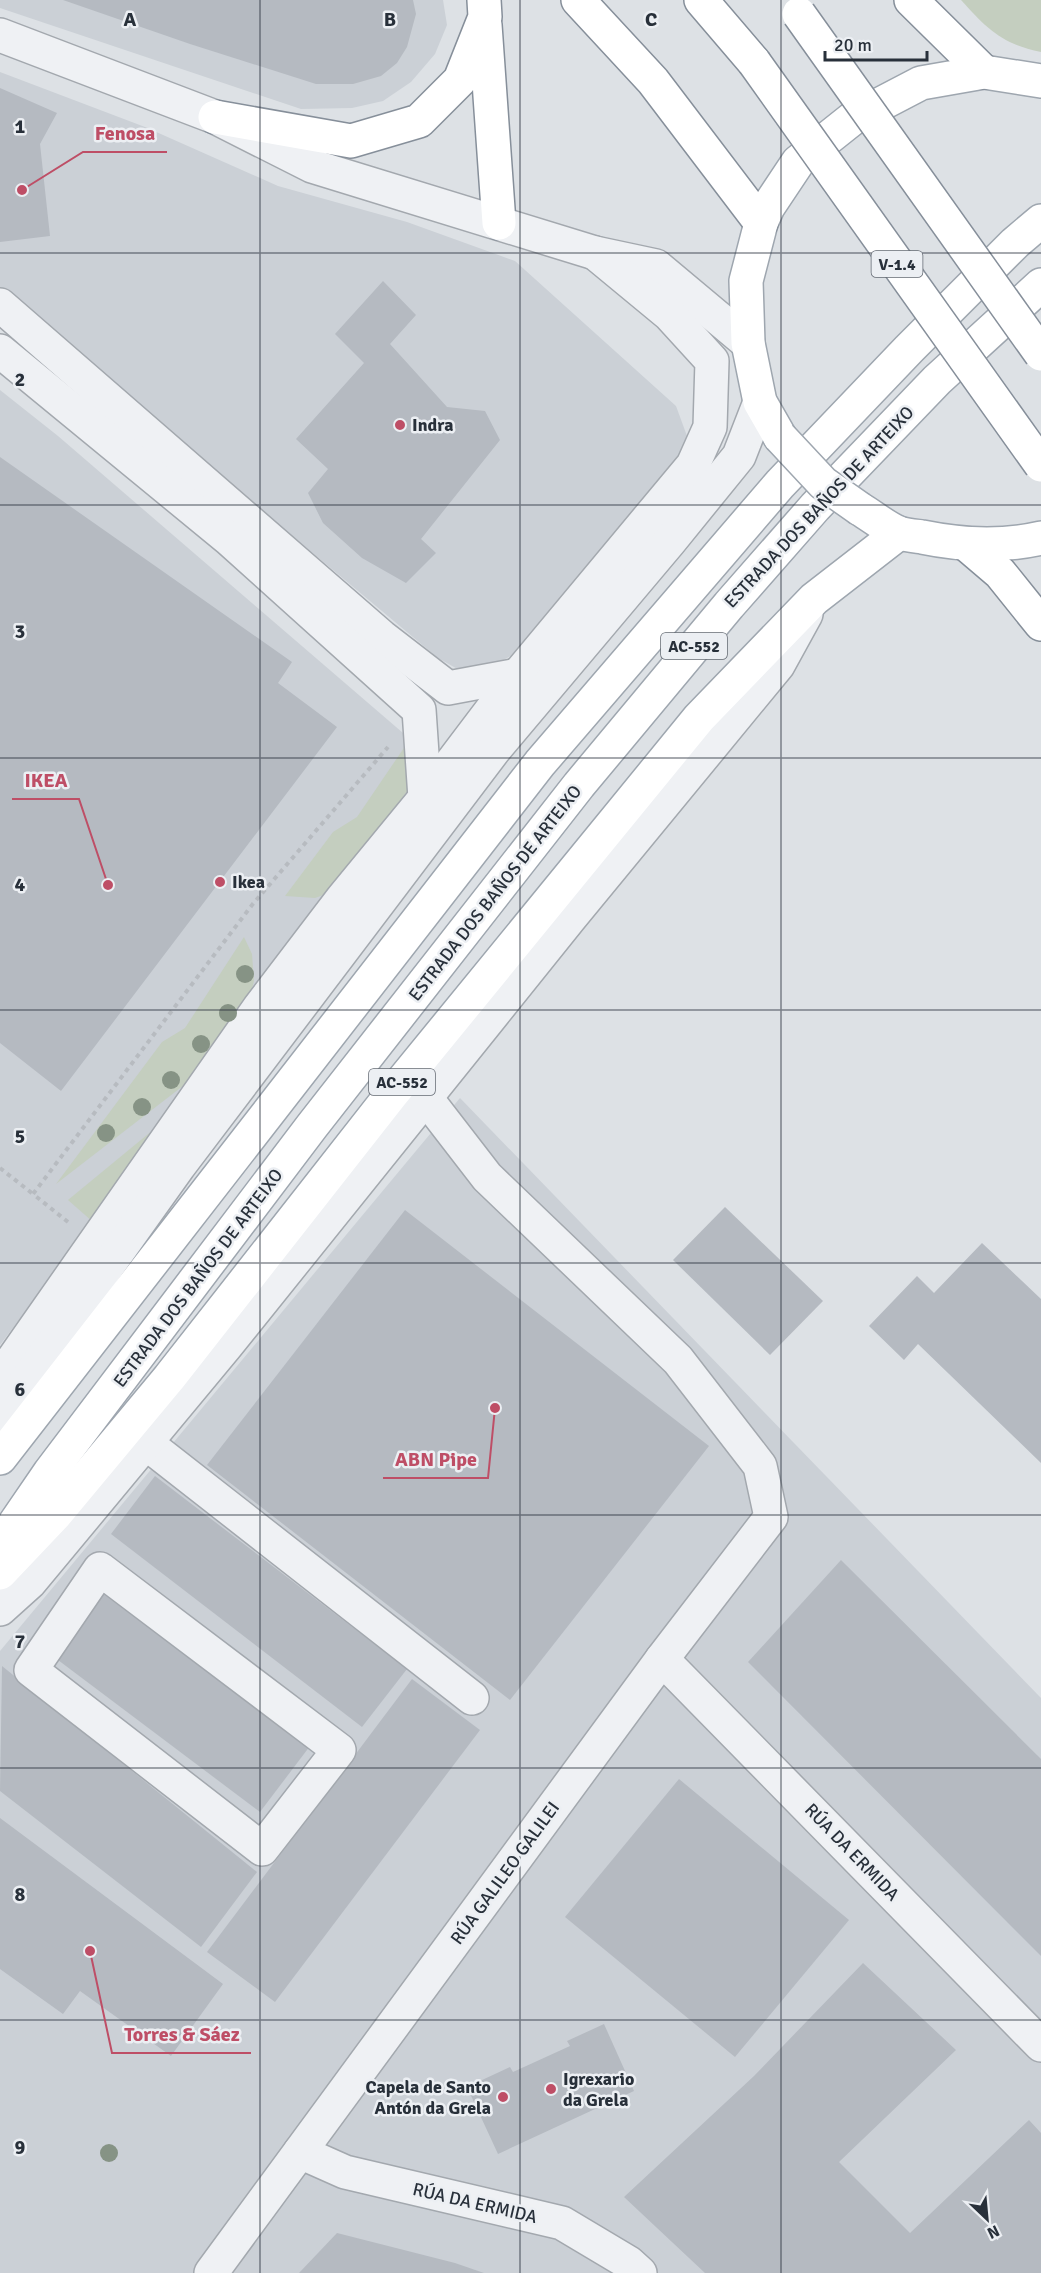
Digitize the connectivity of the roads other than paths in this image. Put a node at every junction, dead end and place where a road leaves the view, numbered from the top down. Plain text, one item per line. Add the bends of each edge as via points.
1 (578, 0) edge
2 (701, 0) edge
3 (911, 0) edge
4 (793, 7) edge
5 (484, 8) edge
6 (0, 35) edge
7 (984, 72) junction
8 (1041, 81) edge
9 (215, 117) junction
10 (1041, 220) edge
11 (499, 223) junction
12 (761, 223) junction
13 (595, 253) junction
14 (1041, 285) edge
15 (0, 305) edge
16 (748, 343) junction
17 (0, 351) edge
18 (1041, 354) edge
19 (760, 402) junction
20 (1041, 465) edge
21 (899, 533) junction
22 (1041, 538) edge
23 (670, 541) junction
24 (966, 544) junction
25 (814, 599) junction
26 (1041, 624) edge
27 (518, 675) junction
28 (425, 798) junction
29 (426, 1098) junction
30 (0, 1378) edge
31 (0, 1417) edge
32 (146, 1443) junction
33 (0, 1458) edge
34 (0, 1545) edge
35 (15, 1577) edge
36 (0, 1610) edge
37 (66, 1619) junction
38 (662, 1659) junction
39 (472, 1698) dead end
40 (1041, 2045) edge
41 (300, 2152) junction
42 (211, 2273) edge
43 (640, 2273) edge

1 - 12 main road via 653,81
2 - 20 main road, V-1.4, bridge via 754,62
3 - 7 main road
4 - 18 main road, bridge
5 - 9 main road via 460,80 419,121 351,141
5 - 11 main road
6 - 9 street
7 - 8 main road
7 - 12 main road via 921,83 852,119 798,162
9 - 11 street via 312,166
10 - 33 main road, AC-552 via 909,349 780,484 540,763
11 - 13 street
12 - 16 main road via 747,281
13 - 16 street via 656,266
13 - 27 street via 670,315 712,361 710,427 693,465
14 - 34 main road, ESTRADA DOS BAÑOS DE ARTEIXO / AC-552 via 937,380 815,507 579,785 312,1126 50,1472
15 - 27 street via 382,637 448,688
16 - 19 main road
17 - 28 street via 229,539 419,710
19 - 21 main road, bridge via 780,437 823,483
19 - 23 street via 739,456
21 - 24 main road
21 - 25 main road, AC-552
22 - 24 main road via 1020,543
23 - 27 street
23 - 31 street via 469,782 179,1166
24 - 26 main road via 1000,573
25 - 29 street via 778,665
25 - 35 main road, AC-552 via 699,717 55,1515
27 - 28 street
28 - 30 street via 259,1008
29 - 32 street
29 - 38 street, RÚA GALILEO GALILEI via 487,1178 678,1360 760,1466 771,1517
32 - 35 street
32 - 39 street
35 - 36 street
35 - 37 street
37 - 37 street via 100,1569 339,1750 262,1849 31,1670
38 - 40 street, RÚA DA ERMIDA
38 - 41 street, RÚA GALILEO GALILEI
41 - 42 street, RÚA GALILEO GALILEI
41 - 43 street, RÚA DA ERMIDA via 345,2172 562,2223 629,2262

